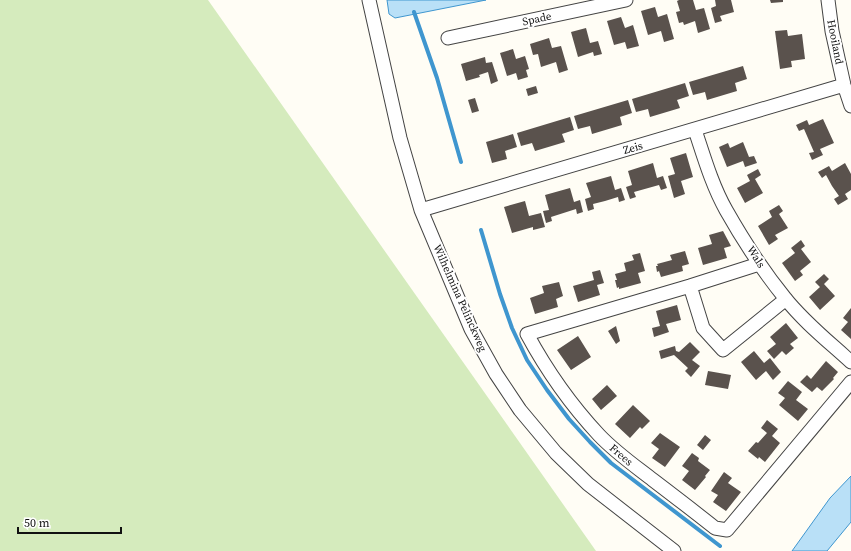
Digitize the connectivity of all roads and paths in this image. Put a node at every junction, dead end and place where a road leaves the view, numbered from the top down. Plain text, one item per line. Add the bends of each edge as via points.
1 (369, 0) edge
2 (626, 0) edge
3 (828, 0) edge
4 (448, 38) dead end
5 (844, 85) junction
6 (851, 106) edge
7 (695, 130) junction
8 (421, 210) junction
9 (759, 264) junction
10 (690, 286) junction
11 (786, 299) junction
12 (851, 362) edge
13 (851, 382) edge
14 (674, 551) edge

1 - 8 street, Wilhelmina Pelinckweg via 400,138
2 - 4 street, Spade
3 - 5 street, Hooiland
5 - 6 street, Hooiland
5 - 7 street, Zeis
7 - 8 street, Zeis
7 - 9 street, Wals via 709,173 725,209
8 - 14 street, Wilhelmina Pelinckweg via 471,329 520,410 556,453 588,484
9 - 10 street, Frees
9 - 11 street, Wals
10 - 11 street via 703,328 723,350
10 - 13 street, Frees via 527,334 558,385 600,436 633,465 715,528 727,530
11 - 12 street, Wals

